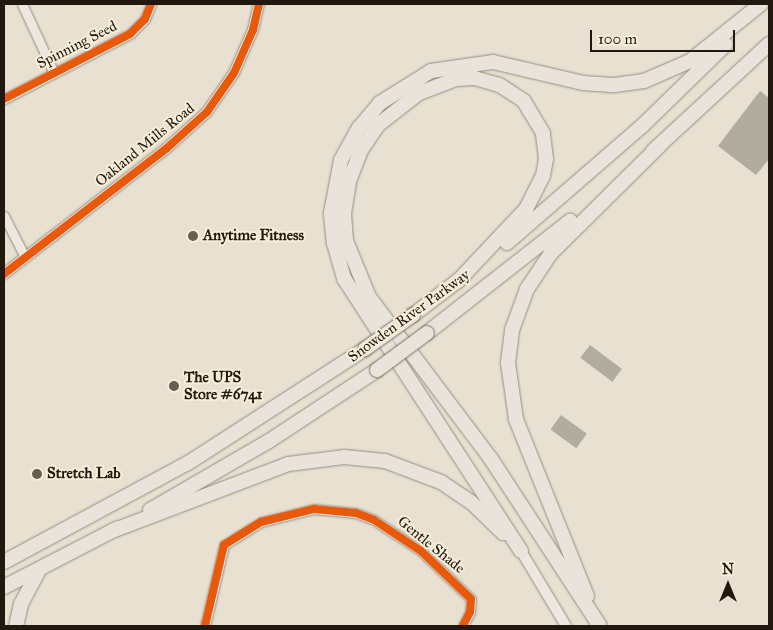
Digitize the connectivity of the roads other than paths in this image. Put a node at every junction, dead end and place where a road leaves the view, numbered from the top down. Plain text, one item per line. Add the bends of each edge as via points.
1 (22, 4) edge
2 (151, 4) edge
3 (259, 4) edge
4 (762, 4) edge
5 (769, 44) edge
6 (54, 72) junction
7 (4, 98) edge
8 (659, 146) junction
9 (4, 216) edge
10 (25, 257) junction
11 (4, 274) edge
12 (457, 282) junction
13 (112, 531) junction
14 (520, 551) junction
15 (4, 562) edge
16 (39, 569) junction
17 (4, 587) edge
18 (16, 626) edge
19 (205, 626) edge
20 (463, 626) edge
21 (566, 626) edge
22 (600, 626) edge

1 - 6 street
2 - 6 street, Spinning Seed via 145,19 130,34
3 - 10 street, Oakland Mills Road via 253,30 234,73 207,112 168,148
4 - 12 main road, Snowden River Parkway via 642,126
4 - 14 main road via 690,62 644,81 615,85 583,83 494,62 431,71 380,103 359,128 341,160 331,214 334,244 344,278
5 - 8 main road, Snowden River Parkway
6 - 7 street, Spinning Seed
8 - 13 main road, Snowden River Parkway, bridge via 377,370 261,446
8 - 22 main road via 568,233 536,273 518,311 510,347 509,383 516,419
9 - 10 street
10 - 11 street, Oakland Mills Road
12 - 15 main road, Snowden River Parkway, bridge via 365,349 188,463
12 - 22 main road via 526,209 543,176 546,159 543,133 524,101 500,85 475,78 456,79 419,93 378,125 361,150 349,182 344,214 346,241 369,297 491,459
13 - 14 main road via 288,464 344,457 385,461 441,482 487,516
13 - 16 main road, Snowden River Parkway
14 - 21 street
16 - 17 main road, Snowden River Parkway
16 - 18 main road via 20,604
19 - 20 street, Gentle Shade via 224,545 261,522 314,509 356,513 374,520 421,551 471,599 470,612

